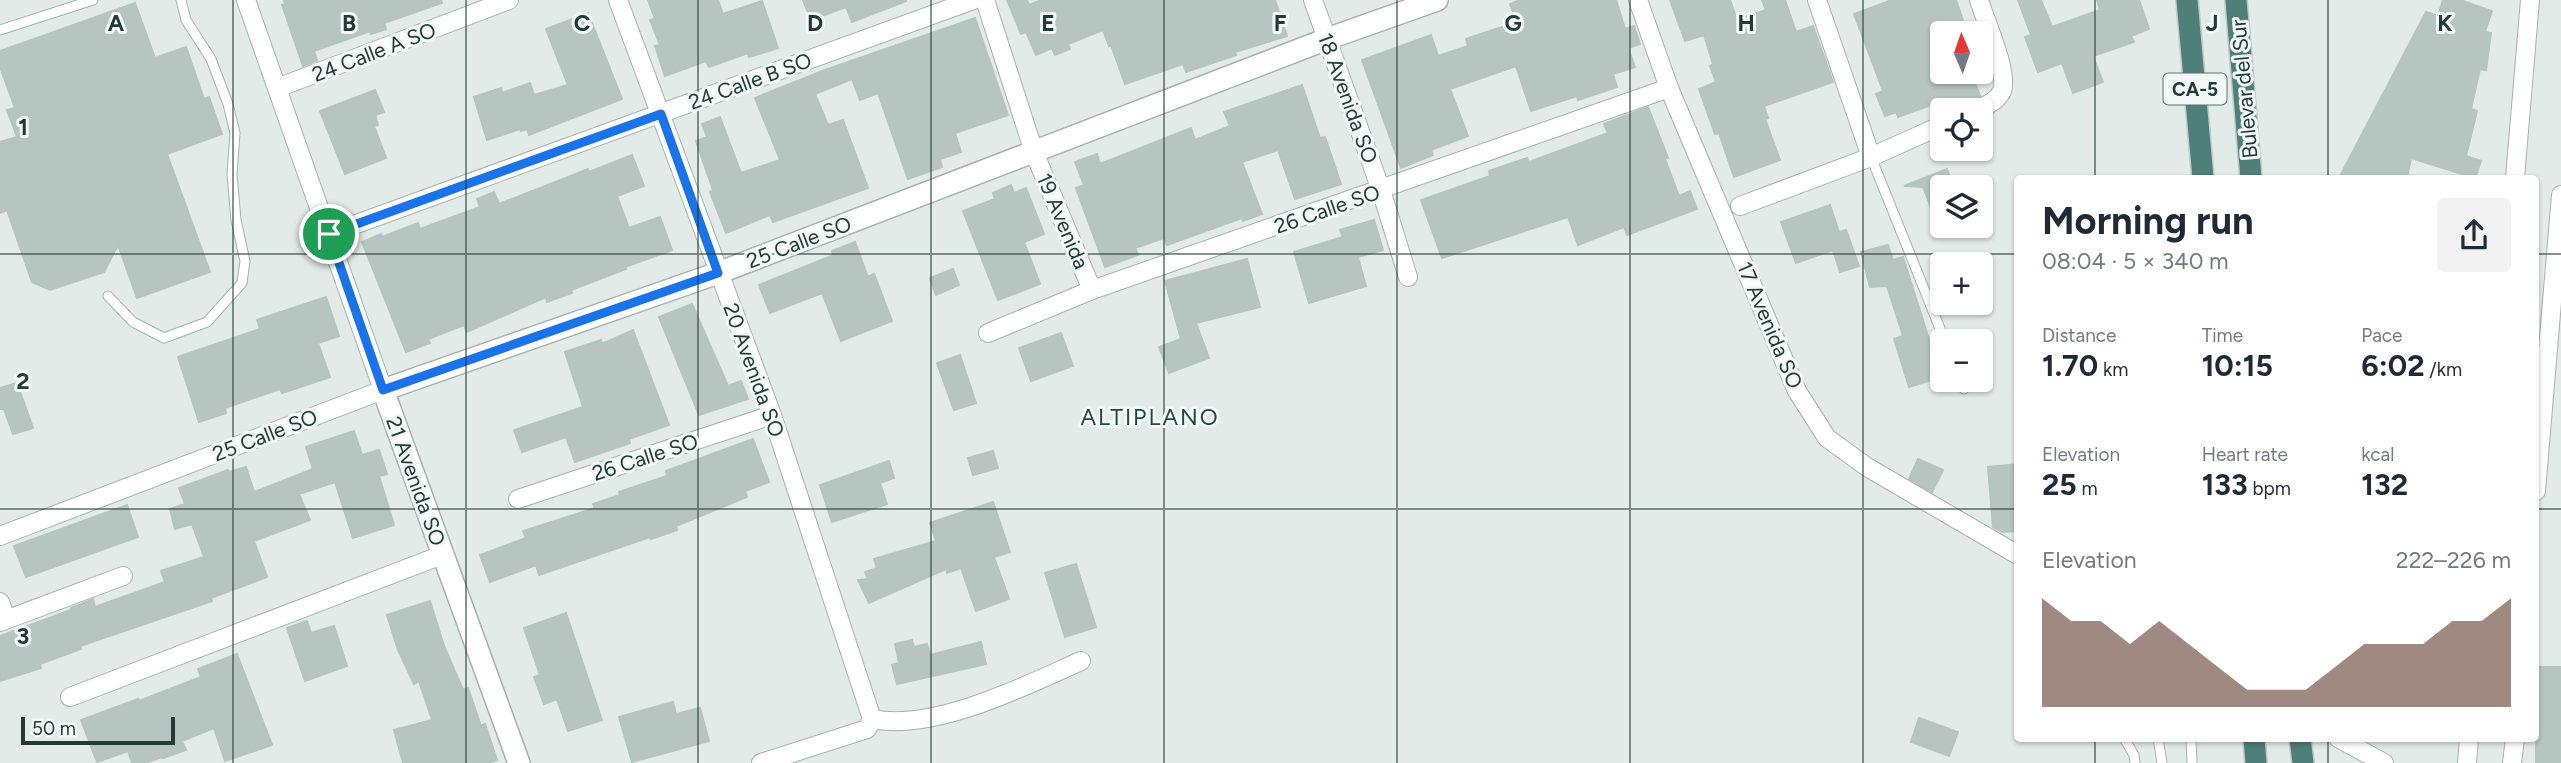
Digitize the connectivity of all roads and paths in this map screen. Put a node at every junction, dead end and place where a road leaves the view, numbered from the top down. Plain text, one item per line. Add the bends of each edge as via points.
1 (93, 0) edge
2 (181, 0) edge
3 (246, 0) edge
4 (509, 0) edge
5 (618, 0) edge
6 (973, 0) edge
7 (985, 0) edge
8 (1312, 0) edge
9 (1437, 0) edge
10 (1638, 0) edge
11 (1817, 0) edge
12 (1979, 0) edge
13 (2187, 0) edge
14 (2236, 0) edge
15 (2530, 0) edge
16 (0, 30) edge
17 (1326, 39) junction
18 (277, 88) junction
19 (1669, 88) junction
20 (1993, 102) edge
21 (661, 114) junction
22 (1930, 130) edge
23 (1034, 152) junction
24 (1871, 157) junction
25 (2203, 175) edge
26 (2251, 175) edge
27 (2515, 175) edge
28 (1381, 190) junction
29 (2561, 195) edge
30 (1740, 206) dead end
31 (329, 234) junction
32 (718, 273) junction
33 (1408, 277) dead end
34 (1092, 290) junction
35 (108, 296) dead end
36 (1940, 329) edge
37 (988, 333) dead end
38 (383, 390) junction
39 (772, 415) junction
40 (2539, 455) edge
41 (518, 499) dead end
42 (0, 536) edge
43 (2014, 553) edge
44 (442, 555) junction
45 (124, 576) dead end
46 (0, 585) edge
47 (0, 599) edge
48 (3, 621) edge
49 (1081, 661) dead end
50 (70, 697) dead end
51 (870, 711) junction
52 (2126, 742) edge
53 (2159, 742) edge
54 (2191, 742) edge
55 (2254, 742) edge
56 (2300, 742) edge
57 (2345, 742) edge
58 (2469, 742) edge
59 (2515, 742) edge
60 (519, 763) edge
61 (761, 763) edge
62 (2135, 763) edge
63 (2162, 763) edge
64 (2192, 763) edge
65 (2256, 763) edge
66 (2303, 763) edge
67 (2384, 763) edge
68 (2467, 763) edge
69 (2512, 763) edge

1 - 16 lane
2 - 35 lane via 186,20 211,59 235,133 232,174 246,261 242,284 207,322 164,338 133,322
3 - 18 street, 21 Avenida SO
4 - 18 street, 24 Calle A SO
5 - 21 street, 20 Avenida SO
6 - 21 street, 24 Calle B SO
7 - 23 street, 19 Avenida
8 - 17 street, 18 Avenida SO
9 - 17 street, 25 Calle SO
10 - 19 street, 17 Avenida SO
11 - 24 street
12 - 20 street via 2004,76 2002,91
13 - 25 highway, CA-5
14 - 26 highway, Bulevar del Sur / CA-5
15 - 27 street
17 - 23 street, 25 Calle SO
17 - 28 street, 18 Avenida SO
18 - 31 street, 21 Avenida SO
19 - 28 street, 26 Calle SO
19 - 43 street, 17 Avenida SO via 1797,391 1828,438 1867,467
21 - 31 street, 24 Calle B SO
21 - 32 street, 20 Avenida SO
22 - 24 street
23 - 32 street, 25 Calle SO
23 - 34 street, 19 Avenida
24 - 30 street
24 - 36 lane
28 - 33 street, 18 Avenida SO
28 - 34 street, 26 Calle SO
29 - 40 street
31 - 38 street, 21 Avenida SO
32 - 38 street, 25 Calle SO
32 - 39 street, 20 Avenida SO
34 - 37 street, 26 Calle SO
38 - 42 street, 25 Calle SO
38 - 44 street, 21 Avenida SO
39 - 41 street, 26 Calle SO
39 - 51 street, 20 Avenida SO
44 - 50 street
44 - 60 street, 21 Avenida SO
45 - 48 street
46 - 47 street
47 - 48 street
49 - 51 street via 989,701 919,719 887,722
51 - 61 street via 867,729
52 - 62 lane
53 - 63 lane
54 - 64 lane
55 - 65 highway
56 - 66 highway
57 - 67 street
58 - 68 street
59 - 69 street

